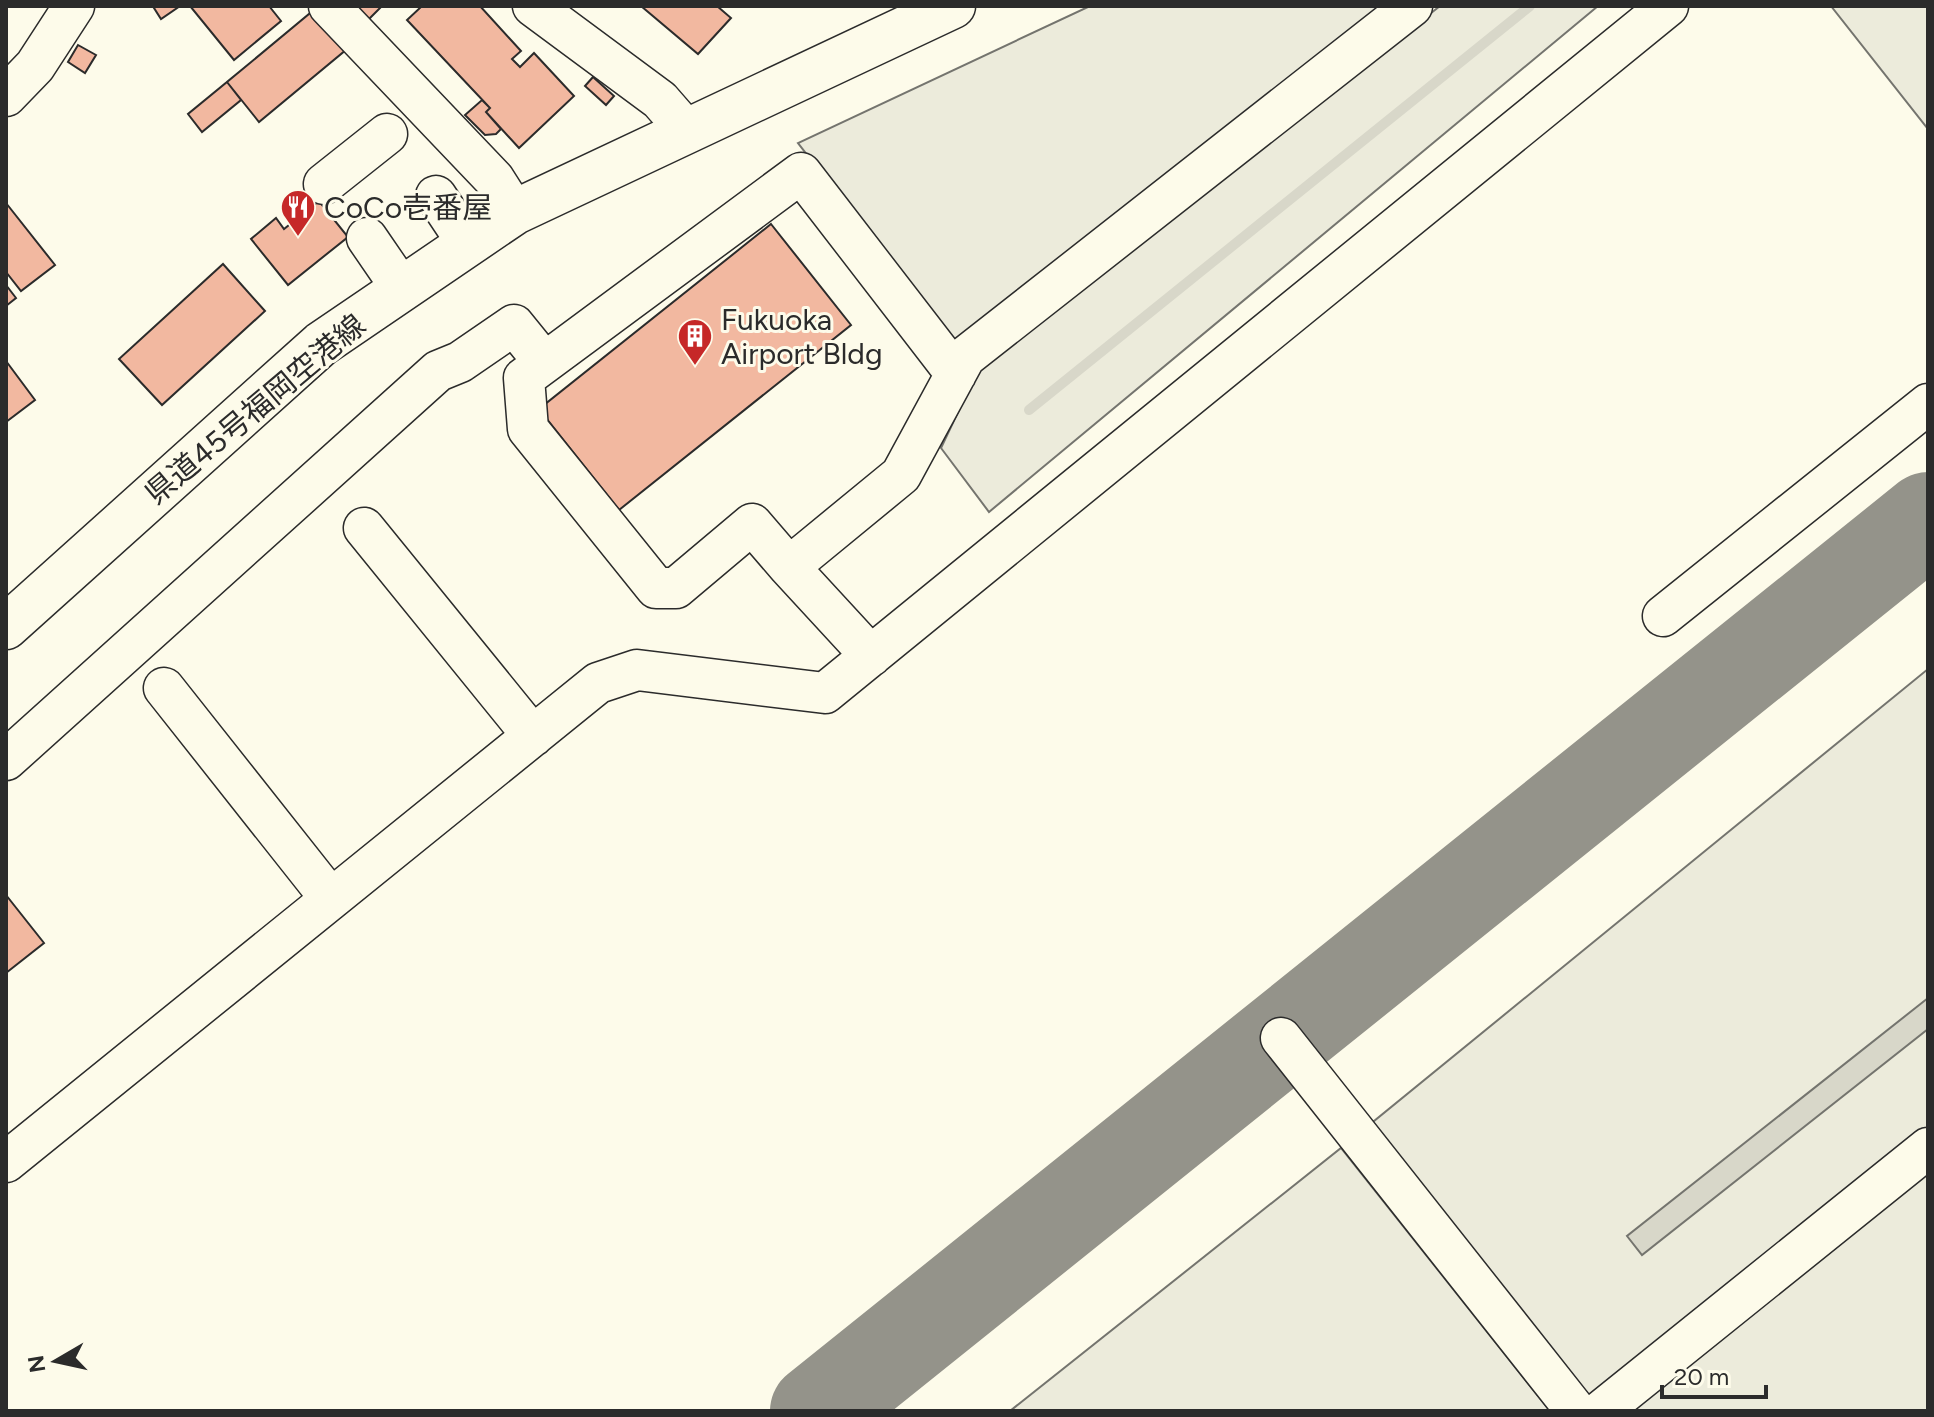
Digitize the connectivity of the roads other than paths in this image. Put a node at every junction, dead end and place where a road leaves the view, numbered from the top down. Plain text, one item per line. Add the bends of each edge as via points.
1 (74, 6) edge
2 (329, 6) edge
3 (533, 6) edge
4 (953, 6) edge
5 (1412, 6) edge
6 (1634, 6) edge
7 (1668, 6) edge
8 (6, 96) edge
9 (687, 131) junction
10 (387, 134) dead end
11 (324, 184) dead end
12 (436, 196) dead end
13 (515, 212) junction
14 (367, 238) dead end
15 (468, 244) junction
16 (402, 289) junction
17 (460, 362) junction
18 (544, 362) junction
19 (956, 374) junction
20 (1928, 404) edge
21 (364, 528) dead end
22 (789, 567) junction
23 (1663, 616) dead end
24 (6, 627) edge
25 (863, 648) junction
26 (164, 688) dead end
27 (525, 726) junction
28 (6, 760) edge
29 (6, 778) edge
30 (323, 889) junction
31 (1281, 1038) dead end
32 (6, 1127) edge
33 (1928, 1148) edge
34 (6, 1162) edge
35 (1576, 1411) edge
36 (1601, 1411) edge

1 - 8 street via 35,66
2 - 13 street via 494,179
3 - 9 street via 660,100
4 - 9 main road, 県道45号福岡空港線
5 - 19 street via 965,357
6 - 25 street
7 - 25 street
9 - 13 main road, 県道45号福岡空港線
10 - 11 street
12 - 15 street
13 - 15 main road, 県道45号福岡空港線
14 - 16 street
15 - 16 main road, 県道45号福岡空港線
16 - 24 main road, 県道45号福岡空港線 via 321,344
17 - 18 street via 514,325
17 - 28 street via 438,371
17 - 29 street
18 - 19 street via 801,173
18 - 22 street via 524,378 528,429 656,588 676,588 752,524
19 - 22 street via 901,475
20 - 23 street
21 - 27 street
22 - 25 street
25 - 27 street via 825,693 637,670 598,683
26 - 30 street
27 - 30 street
30 - 32 street
30 - 34 street
31 - 35 street
33 - 36 street

